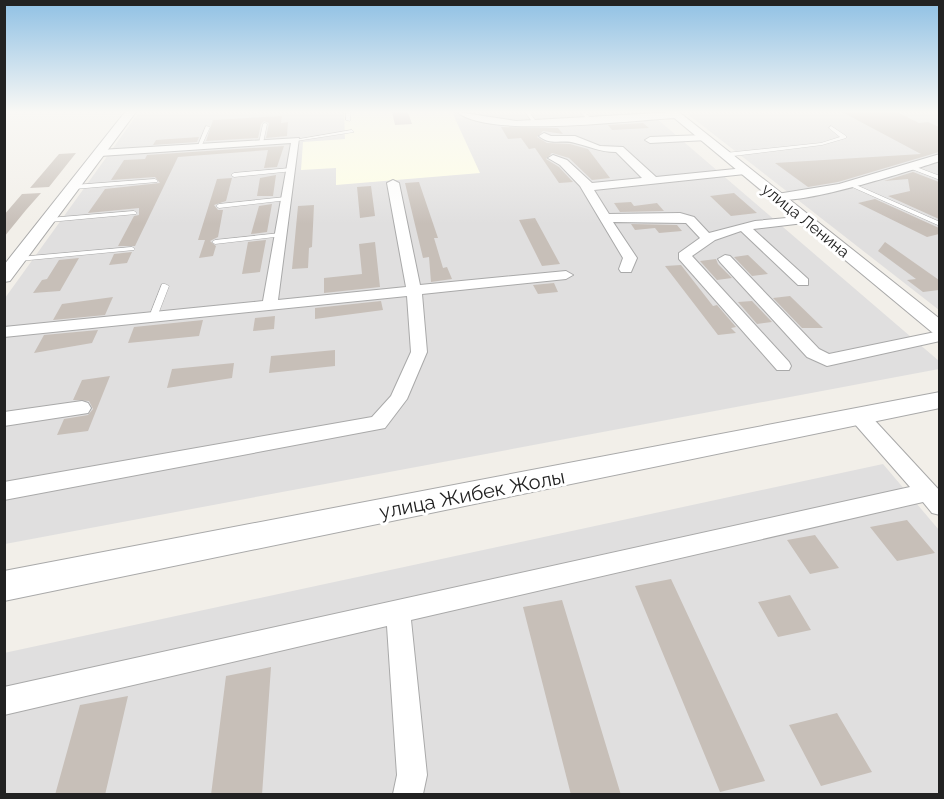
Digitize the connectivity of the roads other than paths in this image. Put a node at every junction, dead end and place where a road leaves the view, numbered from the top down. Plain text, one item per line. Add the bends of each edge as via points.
1 (103, 149) edge
2 (161, 149) edge
3 (294, 149) edge
4 (619, 149) edge
5 (718, 149) edge
6 (775, 149) edge
7 (100, 153) junction
8 (725, 155) junction
9 (939, 157) edge
10 (553, 158) dead end
11 (911, 167) junction
12 (291, 170) junction
13 (745, 171) junction
14 (234, 175) dead end
15 (939, 178) edge
16 (155, 181) dead end
17 (658, 181) junction
18 (393, 183) dead end
19 (585, 185) junction
20 (852, 185) junction
21 (74, 187) junction
22 (777, 197) junction
23 (286, 199) junction
24 (219, 206) dead end
25 (134, 213) dead end
26 (605, 218) junction
27 (804, 219) junction
28 (49, 220) junction
29 (939, 224) edge
30 (744, 227) junction
31 (281, 235) junction
32 (707, 238) junction
33 (215, 242) dead end
34 (132, 249) dead end
35 (19, 259) junction
36 (725, 259) dead end
37 (626, 269) dead end
38 (566, 275) dead end
39 (4, 278) edge
40 (803, 282) dead end
41 (165, 286) dead end
42 (414, 291) junction
43 (270, 305) junction
44 (153, 317) junction
45 (939, 329) edge
46 (4, 332) edge
47 (939, 336) edge
48 (783, 366) dead end
49 (939, 400) edge
50 (82, 408) dead end
51 (860, 417) junction
52 (4, 419) edge
53 (4, 491) edge
54 (933, 499) edge
55 (4, 586) edge
56 (398, 612) junction
57 (4, 701) edge
58 (408, 795) edge

1 - 7 street
2 - 7 street
3 - 12 street
4 - 17 street via 648,178
5 - 8 street, улица Ленина
6 - 8 lane
7 - 21 street
8 - 13 street, улица Ленина
9 - 11 street
10 - 19 street via 567,165
11 - 15 lane
11 - 20 street
12 - 14 lane
12 - 23 street
13 - 17 street
13 - 22 street, улица Ленина
16 - 21 lane
17 - 19 street
18 - 42 street
19 - 26 street
20 - 22 street
20 - 29 lane
21 - 28 street
22 - 27 street, улица Ленина
23 - 24 lane
23 - 31 street
25 - 28 lane
26 - 32 street via 680,217 690,220
26 - 37 street via 630,258
27 - 30 street
27 - 45 street, улица Ленина
28 - 35 street
30 - 32 street via 724,229
30 - 40 street
31 - 33 lane
31 - 43 street
32 - 48 street via 684,256
34 - 35 lane
35 - 39 street
36 - 47 street via 813,353 827,360
38 - 42 street
41 - 44 lane
42 - 43 street
42 - 53 street via 419,352 398,399 378,423
43 - 44 street
44 - 46 street
49 - 51 street, улица Жибек Жолы
50 - 52 street
51 - 54 street
51 - 55 street, улица Жибек Жолы
54 - 56 street
56 - 57 street
56 - 58 street via 412,775

